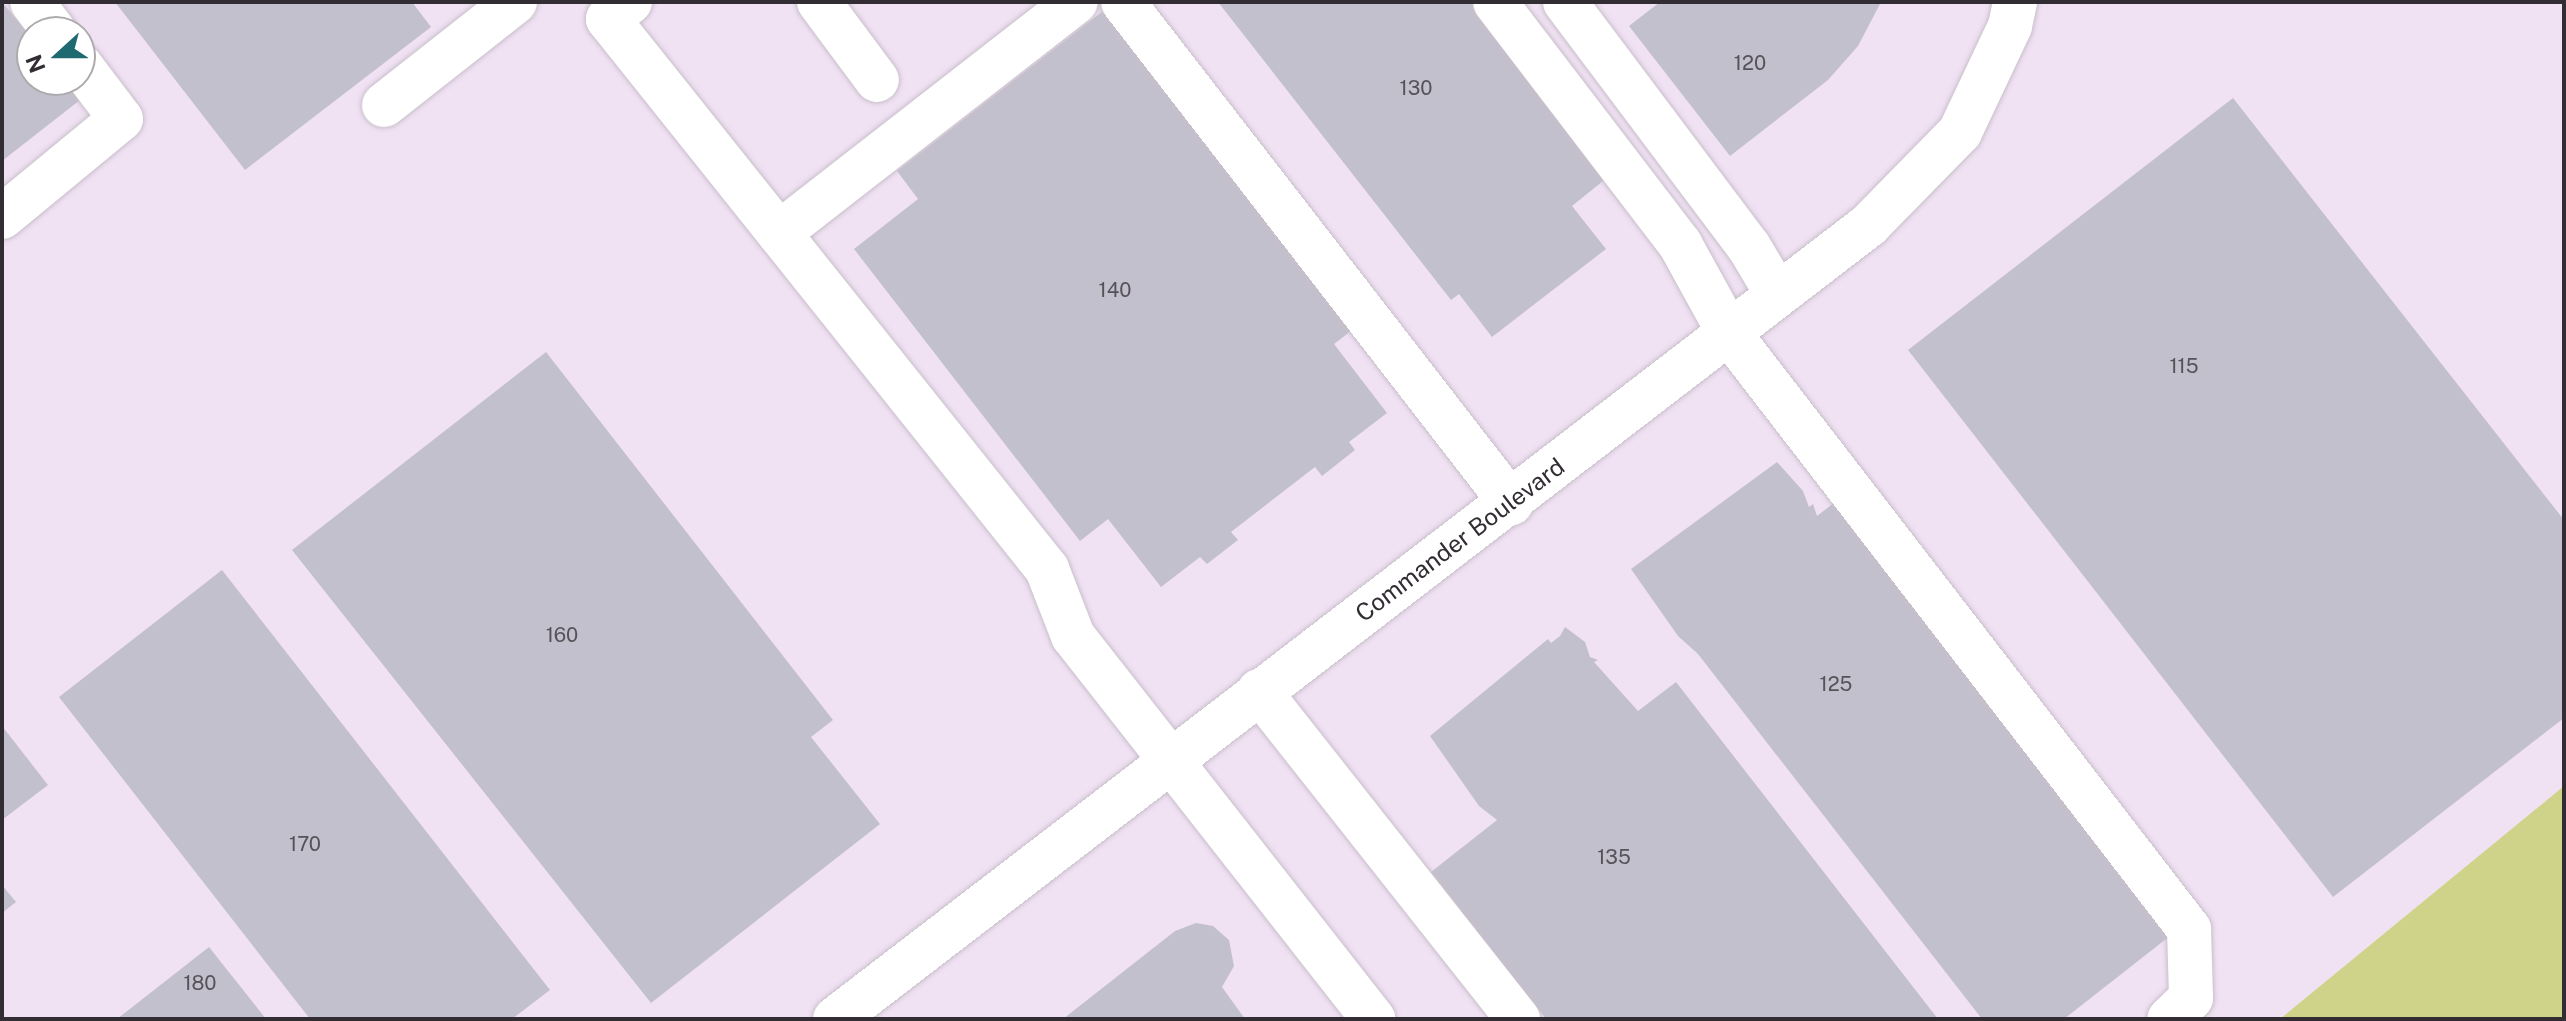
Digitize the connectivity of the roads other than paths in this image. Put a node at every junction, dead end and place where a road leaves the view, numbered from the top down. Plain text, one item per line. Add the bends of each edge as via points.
1 (515, 2) edge
2 (630, 2) edge
3 (819, 2) edge
4 (1123, 2) edge
5 (1495, 2) edge
6 (1565, 2) edge
7 (2015, 2) edge
8 (1059, 7) edge
9 (877, 80) dead end
10 (96, 86) edge
11 (384, 105) dead end
12 (2, 217) edge
13 (779, 233) junction
14 (1777, 294) junction
15 (1729, 333) junction
16 (1511, 503) junction
17 (1259, 691) junction
18 (1174, 759) junction
19 (838, 1018) edge
20 (1373, 1019) edge
21 (1518, 1019) edge
22 (2169, 1019) edge

1 - 11 street
2 - 13 street via 608,19
3 - 9 street
4 - 16 street
5 - 15 street via 1680,244
6 - 14 street via 1749,247
7 - 14 street, Commander Boulevard via 2010,26 1960,132 1869,225
8 - 13 street
10 - 12 street via 121,119
13 - 18 street via 1047,569 1073,636
14 - 15 street, Commander Boulevard
15 - 16 street, Commander Boulevard
15 - 22 street via 2189,929 2191,998
16 - 17 street, Commander Boulevard
17 - 18 street, Commander Boulevard
17 - 21 street
18 - 19 street, Commander Boulevard
18 - 20 street

